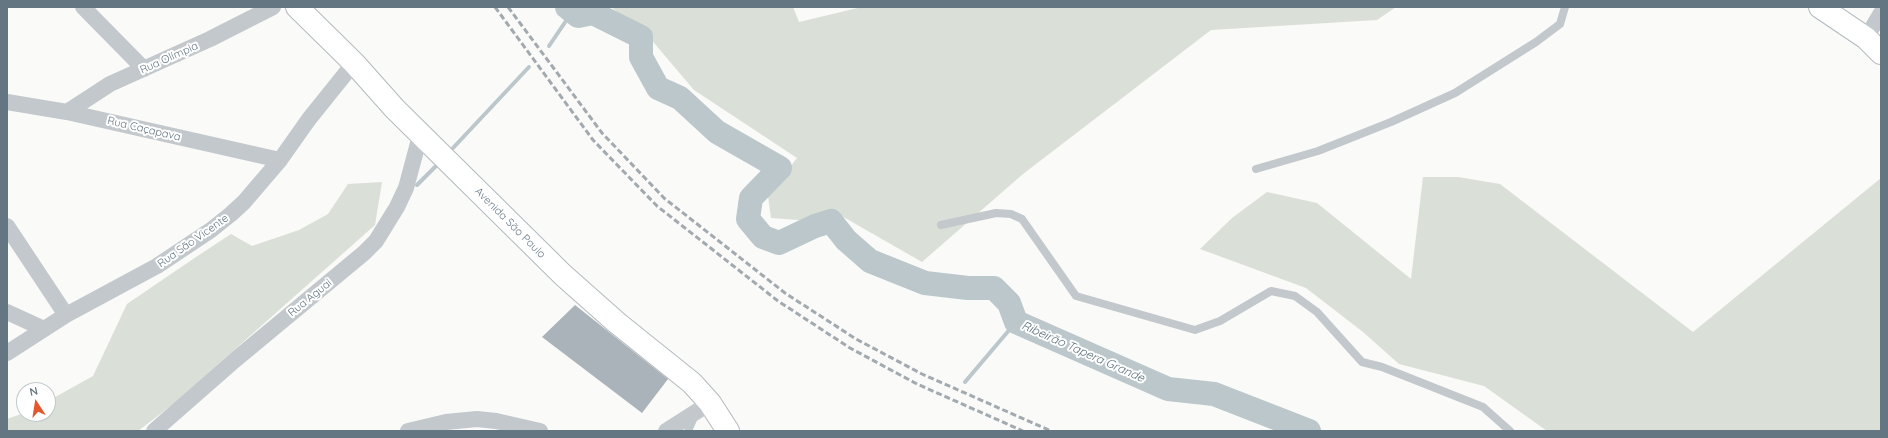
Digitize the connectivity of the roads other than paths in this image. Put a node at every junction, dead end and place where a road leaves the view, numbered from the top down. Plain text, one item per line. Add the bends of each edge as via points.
1 (83, 7) edge
2 (273, 7) edge
3 (297, 7) edge
4 (1565, 7) edge
5 (1820, 7) edge
6 (1881, 13) edge
7 (1874, 45) edge
8 (354, 63) junction
9 (144, 69) junction
10 (7, 102) edge
11 (67, 112) junction
12 (421, 132) junction
13 (280, 160) junction
14 (1256, 169) dead end
15 (941, 225) dead end
16 (7, 226) edge
17 (7, 312) edge
18 (66, 315) junction
19 (44, 329) junction
20 (7, 353) edge
21 (704, 407) junction
22 (154, 431) edge
23 (408, 431) edge
24 (540, 431) edge
25 (666, 431) edge
26 (688, 431) edge
27 (728, 431) edge
28 (1510, 431) edge

1 - 9 street
2 - 9 street, Rua Olímpia
3 - 8 main road, Avenida São Paulo
4 - 14 lane via 1560,24 1455,93 1318,151
5 - 7 main road
6 - 7 street
8 - 12 main road, Avenida São Paulo
8 - 13 street, Rua São Vicente
9 - 11 street, Rua Olímpia via 110,84
10 - 11 street, Rua Caçapava
11 - 13 street, Rua Caçapava
12 - 21 main road, Avenida São Paulo via 563,275 616,322 692,383
12 - 22 street, Rua Aguai via 406,188 398,207 376,241
13 - 18 street, Rua São Vicente via 244,202 211,230 157,266
15 - 28 lane via 996,213 1010,214 1022,219 1076,296 1195,330 1220,321 1271,291 1295,296 1317,312 1362,362 1382,367 1483,407
16 - 18 street
17 - 19 street
18 - 19 street, Rua São Vicente
19 - 20 street, Rua São Vicente
21 - 25 street
21 - 26 lane
21 - 27 main road, Avenida São Paulo
23 - 24 street via 446,422 477,419

